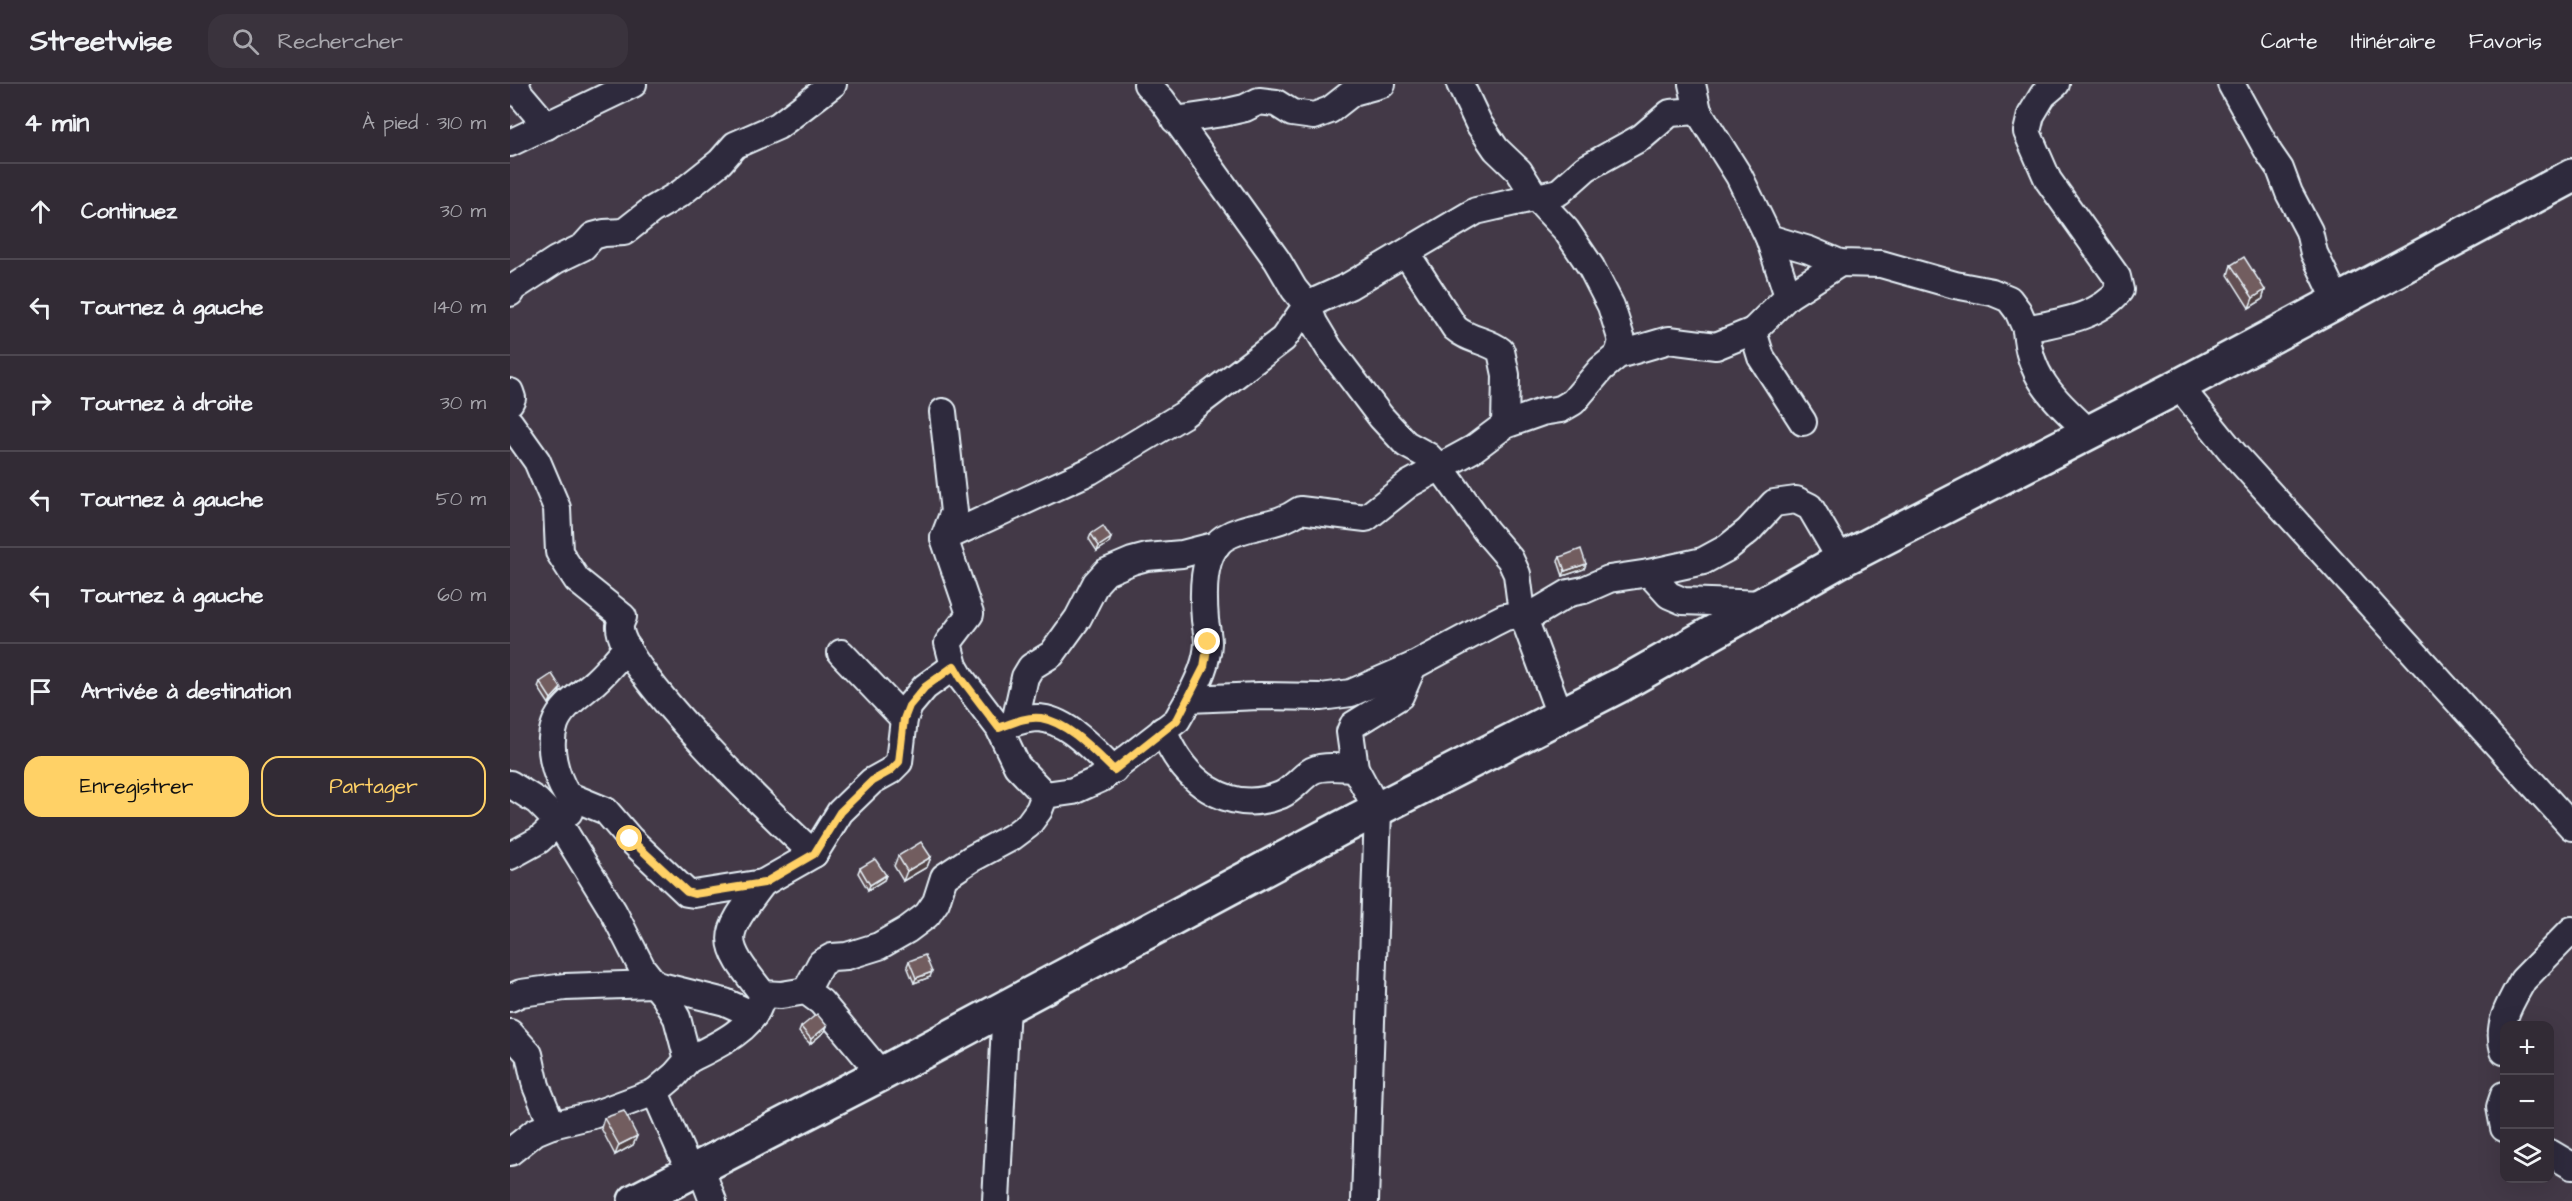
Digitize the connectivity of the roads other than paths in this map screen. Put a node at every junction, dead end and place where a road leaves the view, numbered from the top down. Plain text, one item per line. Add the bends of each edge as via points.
1 (516, 84) edge
2 (633, 84) edge
3 (833, 84) edge
4 (1147, 84) edge
5 (1382, 84) edge
6 (1460, 84) edge
7 (1692, 84) edge
8 (2056, 84) edge
9 (2231, 84) edge
10 (1698, 111) junction
11 (1176, 120) junction
12 (547, 126) junction
13 (510, 143) edge
14 (2572, 176) edge
15 (1536, 198) junction
16 (1769, 238) junction
17 (1406, 253) junction
18 (1840, 263) junction
19 (510, 293) edge
20 (1788, 296) junction
21 (2337, 301) junction
22 (1307, 305) junction
23 (2026, 329) junction
24 (1753, 331) junction
25 (1618, 355) junction
26 (2179, 386) junction
27 (510, 392) edge
28 (510, 402) edge
29 (943, 412) dead end
30 (1803, 422) dead end
31 (510, 423) edge
32 (1504, 425) junction
33 (2089, 432) junction
34 (1439, 467) junction
35 (944, 538) junction
36 (1216, 545) junction
37 (1841, 560) junction
38 (1650, 573) junction
39 (1766, 604) junction
40 (1522, 613) junction
41 (627, 647) junction
42 (841, 653) dead end
43 (954, 666) junction
44 (1413, 666) junction
45 (1189, 699) junction
46 (1560, 715) junction
47 (904, 719) junction
48 (1007, 725) junction
49 (1163, 730) junction
50 (1355, 768) junction
51 (1114, 770) junction
52 (510, 784) edge
53 (1045, 795) junction
54 (578, 801) junction
55 (1378, 811) junction
56 (559, 823) junction
57 (2572, 827) edge
58 (814, 854) junction
59 (510, 856) edge
60 (764, 883) junction
61 (2572, 930) edge
62 (653, 984) junction
63 (806, 991) junction
64 (510, 998) edge
65 (759, 1005) junction
66 (1006, 1005) junction
67 (2504, 1021) edge
68 (510, 1033) edge
69 (688, 1060) junction
70 (881, 1074) junction
71 (655, 1092) junction
72 (552, 1125) junction
73 (510, 1152) edge
74 (2554, 1155) edge
75 (2572, 1166) edge
76 (695, 1169) junction
77 (635, 1201) edge
78 (713, 1201) edge
79 (996, 1201) edge
80 (1365, 1201) edge

1 - 12 street
2 - 12 street
3 - 19 street via 778,126 735,145 681,193 624,232 593,236 583,247 556,260
4 - 11 street
5 - 11 street via 1353,92 1330,110 1314,116 1259,101 1245,108
6 - 15 street via 1479,124 1496,149 1519,171
7 - 10 street
8 - 23 street via 2031,114 2027,132 2048,180 2117,277 2120,290 2110,303 2076,318
9 - 21 street via 2280,169
10 - 15 street via 1670,113 1642,137 1586,168 1559,192
10 - 16 street via 1739,177
11 - 22 street
12 - 13 street
14 - 21 main road
15 - 17 street via 1476,211
15 - 25 street via 1579,249 1611,306 1622,341
16 - 18 street
16 - 20 street
17 - 22 street
17 - 32 street via 1455,328 1465,337 1501,351 1506,375
18 - 20 street
18 - 23 street via 1881,264 1992,292 2009,299
20 - 24 street
21 - 26 main road
22 - 34 street via 1329,348 1381,417 1406,444
22 - 35 street via 1283,339 1183,415 1090,471
23 - 33 street via 2027,351 2035,373
24 - 25 street via 1716,346 1669,340
24 - 30 street via 1761,357
25 - 32 street via 1573,402
26 - 33 main road
26 - 57 street via 2234,454
27 - 28 street
29 - 35 street via 954,512
31 - 41 street via 537,461 557,507 559,552 577,580 623,617 620,626
32 - 34 street via 1473,449
33 - 37 main road
34 - 36 street via 1409,484 1366,518 1300,510 1287,520 1243,530
34 - 40 street via 1510,559 1517,574
35 - 43 street via 970,614 948,643
36 - 45 street via 1209,558 1205,584 1208,642 1204,667
36 - 48 street via 1139,559 1106,572 1052,654 1031,667
37 - 38 street via 1810,507 1797,500 1774,503 1748,531 1703,561
37 - 39 main road
38 - 39 street via 1669,594 1683,601
38 - 40 street via 1609,579 1569,593 1537,612
39 - 46 main road
40 - 44 street via 1505,617
40 - 46 street
41 - 54 street via 569,703 555,722 555,768 567,795
41 - 58 street via 645,678 690,728
42 - 47 street
43 - 47 street via 925,687
43 - 48 street
44 - 45 street via 1351,693
44 - 50 street via 1400,696 1353,725 1350,732
45 - 49 street via 1177,720
46 - 55 main road
47 - 58 street via 899,762 840,812
48 - 51 street via 1039,718 1060,724
48 - 53 street via 1017,766
49 - 50 street via 1170,749 1191,776 1208,790 1242,801 1267,800 1284,794 1312,770
49 - 51 street
50 - 55 street
51 - 53 street via 1073,791
52 - 56 street via 537,801
53 - 63 street via 1028,825 944,878 927,915 879,946 821,963
54 - 56 street
54 - 60 street via 606,811 687,892
55 - 66 main road
55 - 80 street
56 - 59 street
56 - 62 street
58 - 60 street
60 - 65 street via 738,916 730,936 734,955
61 - 67 street via 2523,980
62 - 64 street via 565,987
62 - 65 street via 725,1002
62 - 69 street via 677,1018
63 - 65 street via 781,995
63 - 70 street via 821,1002
65 - 69 street via 740,1030
66 - 70 main road
66 - 79 street
68 - 72 street via 529,1054 536,1086
69 - 71 street
70 - 76 main road
71 - 72 street
71 - 76 street
72 - 73 street via 535,1132
74 - 75 street
76 - 77 main road
76 - 78 street

